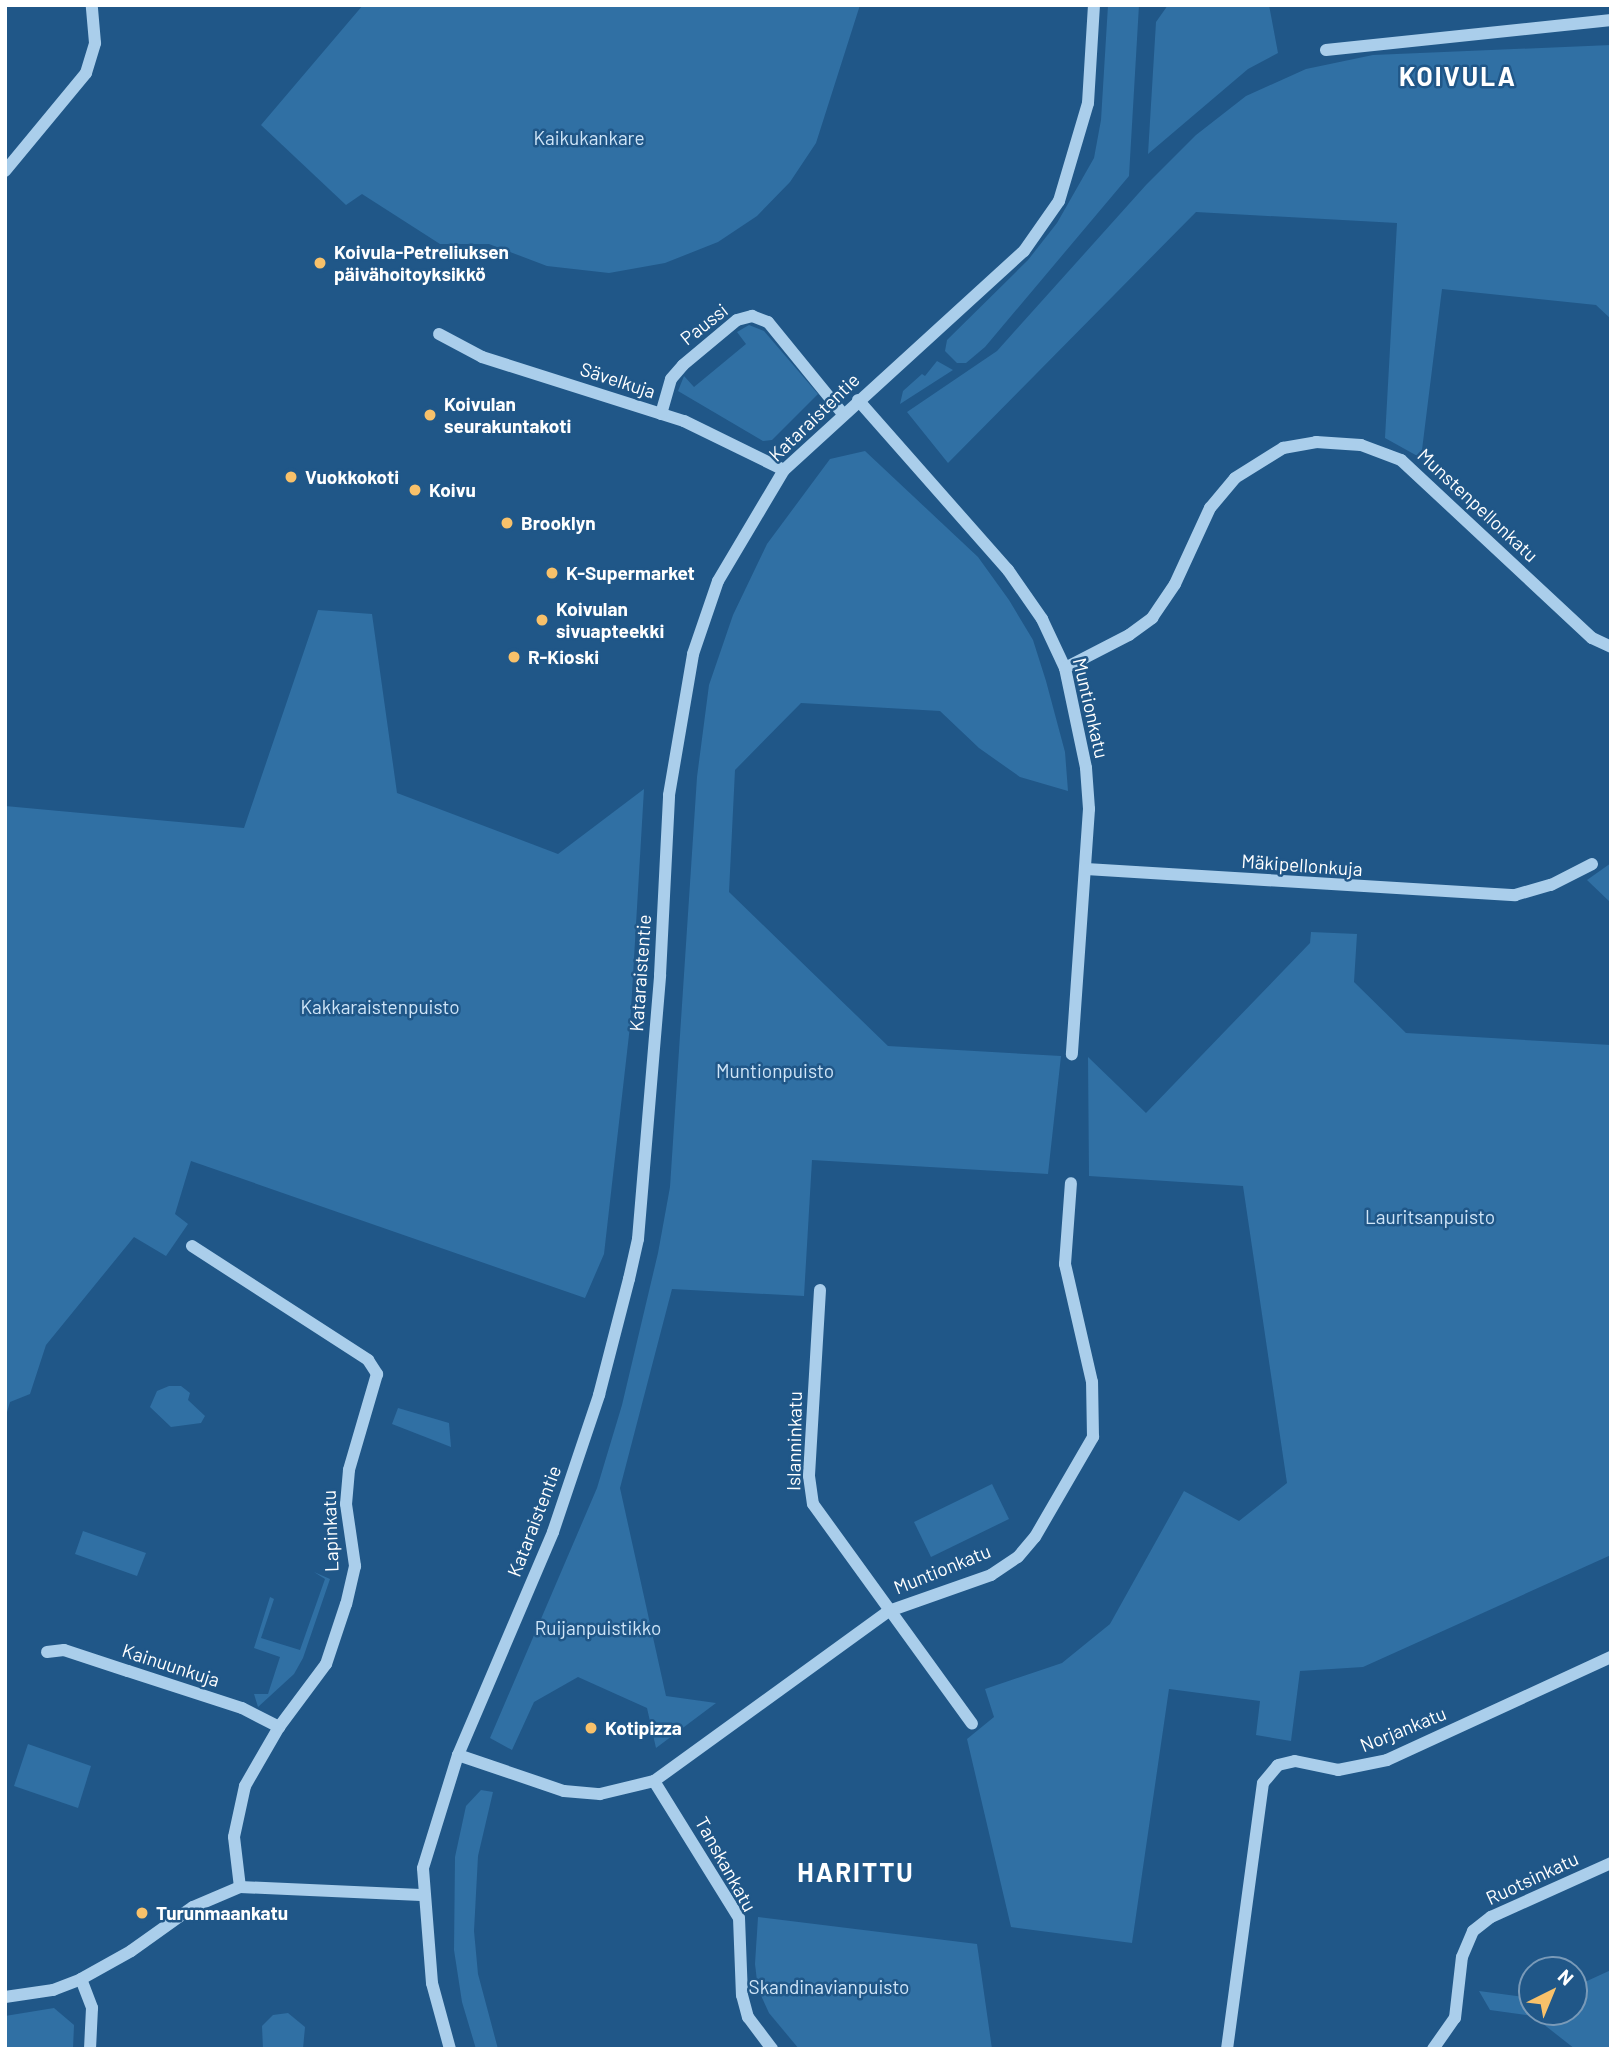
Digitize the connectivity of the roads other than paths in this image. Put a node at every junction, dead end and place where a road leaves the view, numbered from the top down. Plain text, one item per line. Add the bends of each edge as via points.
1 (92, 5) edge
2 (1094, 5) edge
3 (1611, 20) edge
4 (1326, 50) dead end
5 (5, 172) edge
6 (439, 334) dead end
7 (858, 400) junction
8 (662, 414) junction
9 (843, 414) junction
10 (784, 470) junction
11 (1611, 647) edge
12 (1065, 668) junction
13 (1591, 864) dead end
14 (1086, 869) junction
15 (1072, 1054) dead end
16 (1071, 1183) dead end
17 (192, 1246) dead end
18 (820, 1290) dead end
19 (889, 1611) junction
20 (47, 1651) dead end
21 (1611, 1657) edge
22 (972, 1724) dead end
23 (279, 1727) junction
24 (458, 1755) junction
25 (654, 1781) junction
26 (1611, 1863) edge
27 (240, 1887) junction
28 (421, 1895) junction
29 (81, 1979) junction
30 (5, 1997) edge
31 (90, 2049) edge
32 (450, 2049) edge
33 (772, 2049) edge
34 (1227, 2049) edge
35 (1433, 2049) edge

1 - 5 street via 95,43 86,73
2 - 7 street, Kataraistentie via 1088,103 1059,201 1024,251
3 - 4 street
6 - 8 street, Sävelkuja via 482,357
7 - 9 street, Kataraistentie
7 - 12 street, Muntionkatu via 1008,570 1042,620
8 - 9 street, Paussi via 671,379 683,365 737,320 752,316 768,322
8 - 10 street, Sävelkuja
9 - 10 street, Kataraistentie
10 - 24 street, Kataraistentie via 719,581 684,695 669,794 659,989 638,1239 629,1279 599,1395 552,1532
11 - 12 street, Munstenpellonkatu via 1592,638 1401,460 1365,446 1316,442 1283,448 1235,478 1210,508 1175,584 1152,618
12 - 14 street, Muntionkatu via 1086,768
13 - 14 street, Mäkipellonkuja via 1515,895
14 - 15 street, Muntionkatu
16 - 19 street, Muntionkatu via 1065,1264 1092,1382 1093,1437 1035,1537 1018,1557 991,1575
17 - 23 street, Lapinkatu via 369,1360 377,1374 349,1470 346,1504 355,1566 346,1604 326,1664
18 - 19 street, Islanninkatu via 809,1492 822,1520
19 - 22 street, Islanninkatu
19 - 25 street, Muntionkatu
20 - 23 street, Kainuunkuja via 64,1650 102,1662 242,1708
21 - 34 street, Norjankatu via 1387,1760 1338,1770 1295,1761 1278,1765 1263,1783
23 - 27 street, Lapinkatu via 245,1786 238,1810 234,1837
24 - 25 street, Muntionkatu via 564,1791 600,1794
24 - 28 street, Kataraistentie via 437,1812
25 - 33 street, Tanskankatu via 739,1919 745,2006
26 - 35 street, Ruotsinkatu via 1491,1917 1473,1931 1462,1957 1455,2018
27 - 28 street
27 - 29 street via 192,1907 131,1951
28 - 32 street, Kataraistentie via 432,1983
29 - 30 street via 53,1990
29 - 31 street via 92,2008

